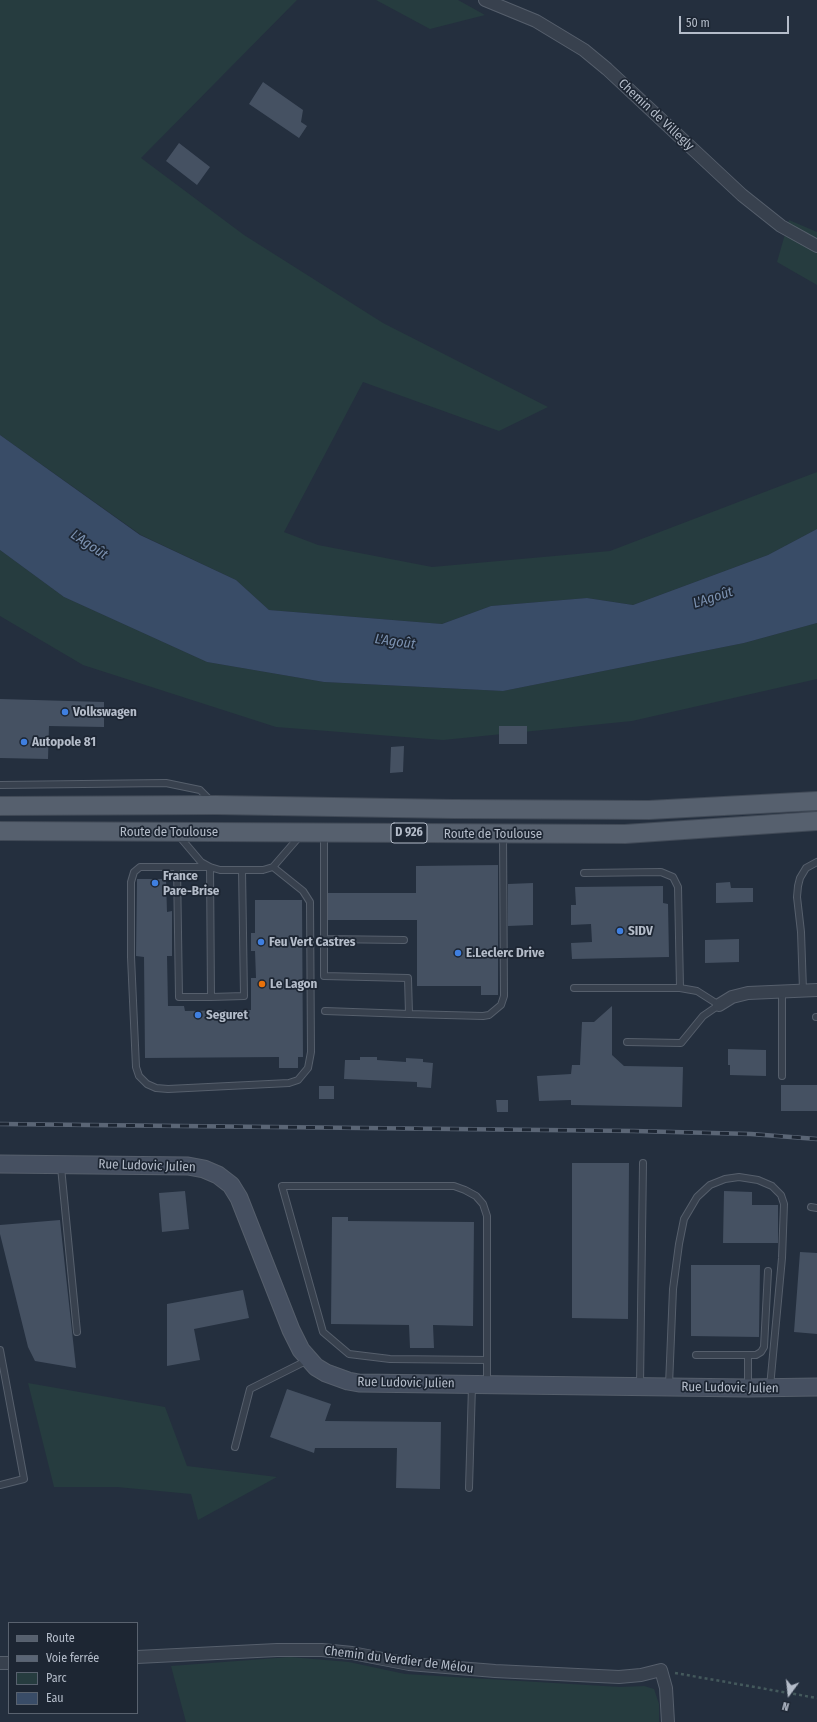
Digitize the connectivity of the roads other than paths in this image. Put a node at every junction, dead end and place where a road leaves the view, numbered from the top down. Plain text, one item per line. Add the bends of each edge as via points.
1 (484, 0) edge
2 (817, 246) edge
3 (0, 785) edge
4 (817, 801) edge
5 (0, 806) edge
6 (216, 806) junction
7 (817, 821) edge
8 (0, 831) edge
9 (175, 832) junction
10 (303, 833) junction
11 (324, 834) junction
12 (503, 834) junction
13 (817, 862) edge
14 (177, 867) junction
15 (210, 867) junction
16 (274, 867) junction
17 (242, 870) junction
18 (584, 873) dead end
19 (324, 939) junction
20 (404, 940) dead end
21 (574, 988) dead end
22 (680, 988) junction
23 (802, 990) junction
24 (817, 990) edge
25 (782, 991) junction
26 (211, 997) junction
27 (719, 1005) junction
28 (324, 1011) dead end
29 (409, 1014) junction
30 (627, 1042) dead end
31 (782, 1076) dead end
32 (643, 1163) dead end
33 (0, 1164) edge
34 (60, 1164) junction
35 (768, 1271) dead end
36 (77, 1332) dead end
37 (0, 1350) edge
38 (696, 1355) dead end
39 (748, 1355) junction
40 (309, 1360) junction
41 (487, 1360) junction
42 (479, 1384) junction
43 (640, 1386) junction
44 (669, 1387) junction
45 (817, 1387) edge
46 (748, 1388) junction
47 (769, 1388) junction
48 (236, 1447) dead end
49 (0, 1485) edge
50 (469, 1488) dead end
51 (138, 1657) edge
52 (668, 1722) edge

1 - 2 street, Chemin de Villegly via 536,20 584,50 742,195 781,226
3 - 6 lane via 166,782 200,790
4 - 6 main road, Route de Toulouse / D 926 via 649,810
5 - 6 main road, Route de Toulouse / D 926
7 - 12 main road, Route de Toulouse / D 926 via 625,834
8 - 9 main road, Route de Toulouse / D 926
9 - 10 main road, Route de Toulouse / D 926
9 - 15 lane via 195,856
10 - 11 main road, Route de Toulouse / D 926
10 - 16 lane
11 - 12 main road, Route de Toulouse / D 926
11 - 19 lane
12 - 29 lane via 504,996 501,1005 489,1015 483,1016
13 - 23 lane via 806,868 798,886
14 - 15 lane
14 - 16 lane via 140,867 134,872 131,882 131,957 136,1067 139,1076 147,1084 168,1089 289,1083 298,1080 308,1068 311,1052 310,902 303,891
14 - 26 lane via 179,997
15 - 17 lane via 220,870
15 - 26 lane
16 - 17 lane
17 - 26 lane via 244,996
18 - 22 lane via 661,872 673,877 678,886
19 - 20 lane
19 - 29 lane via 324,976 408,978
21 - 22 lane
22 - 27 lane via 697,991
23 - 24 street
23 - 25 street
25 - 27 street via 740,994
25 - 31 lane
27 - 30 lane via 703,1016 681,1043
28 - 29 lane
32 - 43 lane
33 - 34 main road, Rue Ludovic Julien
34 - 36 lane
34 - 40 main road, Rue Ludovic Julien via 188,1166 218,1175 230,1185 239,1198 291,1330
35 - 39 lane via 764,1347 756,1355
37 - 49 lane via 24,1479
38 - 39 lane
39 - 46 lane
40 - 42 main road, Rue Ludovic Julien via 326,1373 359,1383
40 - 48 lane via 250,1389
41 - 41 lane via 487,1216 483,1204 476,1196 454,1186 282,1186 323,1332 349,1354 390,1359
41 - 42 lane
42 - 43 main road, Rue Ludovic Julien
42 - 50 lane
43 - 44 main road, Rue Ludovic Julien
44 - 46 main road, Rue Ludovic Julien
44 - 47 lane via 673,1289 684,1218 697,1197 710,1185 725,1178 739,1178 758,1180 772,1186 781,1195 784,1204 782,1258
45 - 47 main road, Rue Ludovic Julien
46 - 47 main road, Rue Ludovic Julien
51 - 52 street, Chemin du Verdier de Mélou via 322,1650 422,1665 495,1671 619,1677 660,1670 666,1688

